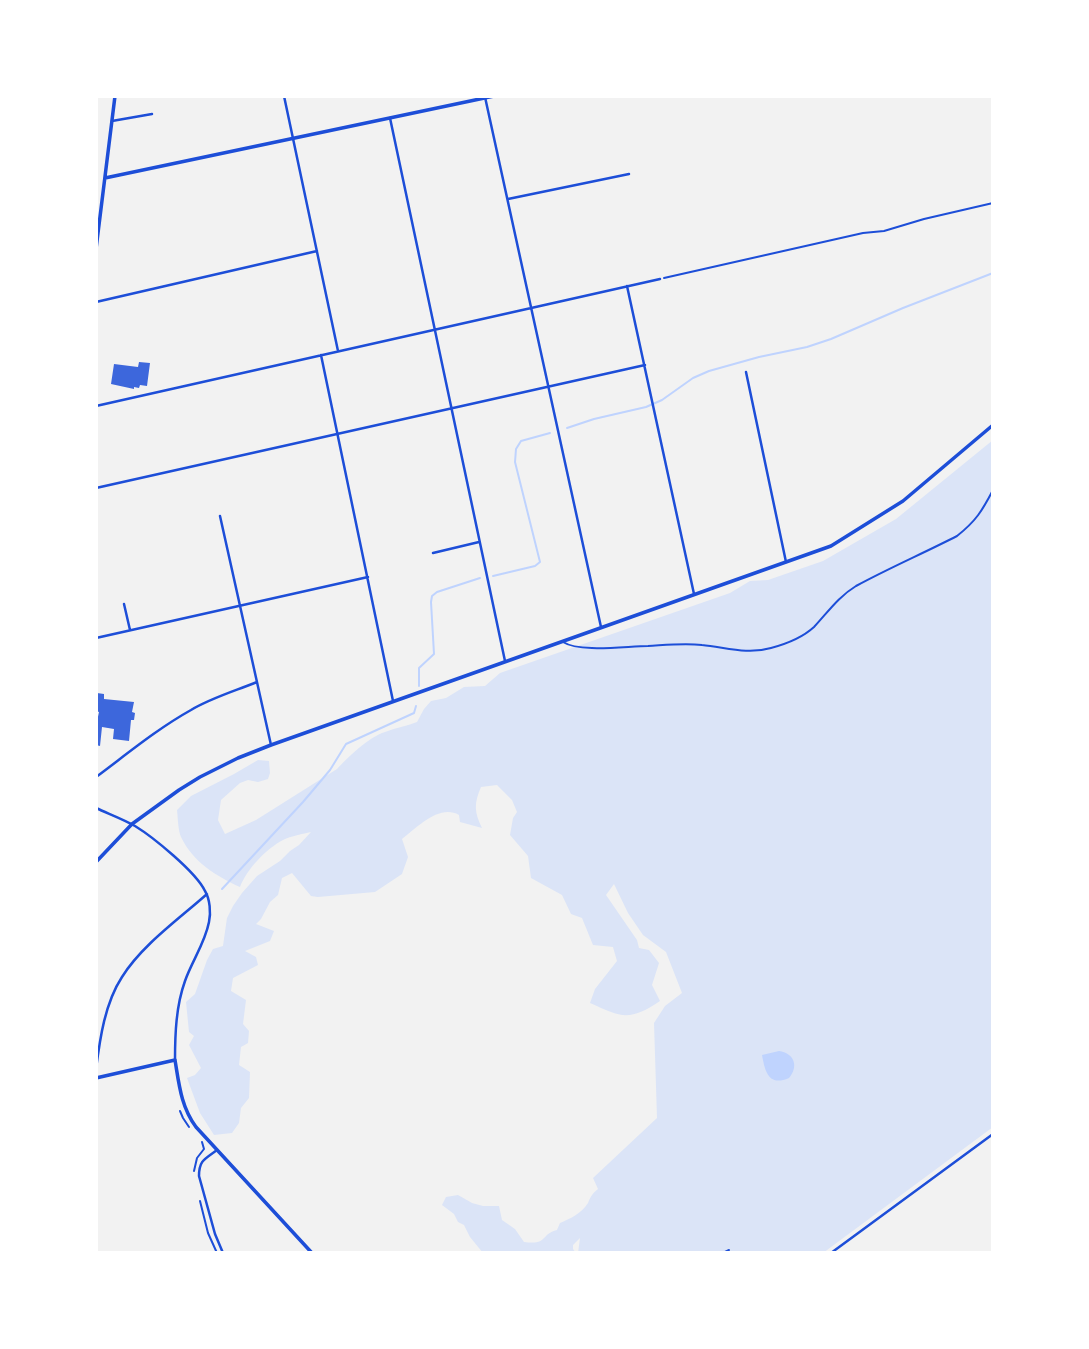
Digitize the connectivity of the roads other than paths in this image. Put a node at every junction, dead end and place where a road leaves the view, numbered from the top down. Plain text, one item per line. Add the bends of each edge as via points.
1 (115, 96) edge
2 (284, 96) edge
3 (494, 96) edge
4 (485, 97) edge
5 (152, 114) dead end
6 (390, 118) junction
7 (112, 121) junction
8 (293, 138) junction
9 (629, 174) dead end
10 (105, 178) junction
11 (96, 180) edge
12 (508, 199) junction
13 (96, 250) edge
14 (317, 251) junction
15 (660, 279) road end
16 (627, 286) junction
17 (96, 302) edge
18 (531, 308) junction
19 (434, 329) junction
20 (338, 351) junction
21 (321, 355) junction
22 (645, 365) junction
23 (746, 372) dead end
24 (548, 386) junction
25 (96, 406) edge
26 (451, 409) junction
27 (993, 425) edge
28 (338, 434) junction
29 (96, 488) edge
30 (993, 490) edge
31 (220, 516) dead end
32 (479, 542) junction
33 (433, 553) dead end
34 (786, 562) junction
35 (368, 577) junction
36 (694, 594) junction
37 (124, 604) dead end
38 (239, 606) junction
39 (601, 627) junction
40 (130, 630) junction
41 (96, 638) edge
42 (562, 641) junction
43 (505, 661) junction
44 (257, 682) junction
45 (393, 701) junction
46 (271, 745) junction
47 (96, 777) edge
48 (96, 808) edge
49 (132, 824) junction
50 (96, 862) edge
51 (207, 894) junction
52 (175, 1060) junction
53 (96, 1069) edge
54 (96, 1079) edge
55 (993, 1134) edge
56 (217, 1150) junction
57 (729, 1250) dead end
58 (223, 1253) edge
59 (312, 1253) edge
60 (723, 1253) edge
61 (831, 1253) edge

1 - 7 street
2 - 8 street
3 - 4 street
4 - 6 street
4 - 12 street
5 - 7 street
6 - 8 street
6 - 19 street
7 - 10 street
8 - 10 street
8 - 14 street
9 - 12 street
10 - 11 street
10 - 13 street
12 - 18 street
14 - 17 street
14 - 20 street
15 - 16 street
16 - 18 street
16 - 22 street
18 - 19 street
18 - 24 street
19 - 20 street
19 - 26 street
20 - 21 street
21 - 25 street
21 - 28 street
22 - 24 street
22 - 36 street
23 - 34 street
24 - 26 street
24 - 39 street
26 - 28 street
26 - 32 street
27 - 34 street via 903,501 837,542
28 - 29 street
28 - 35 street
30 - 42 lane via 979,516 957,536 857,586 803,636 790,642 738,651 686,644 588,648
31 - 38 street
32 - 33 street
32 - 43 street
34 - 36 street
35 - 38 street
35 - 45 street
36 - 39 street
37 - 40 street
38 - 40 street
38 - 44 street
39 - 42 street
40 - 41 street
42 - 43 street
43 - 45 street
44 - 46 street
44 - 47 street via 190,710
45 - 46 street
46 - 49 street via 200,777
48 - 49 street
49 - 50 street
49 - 51 street via 176,858
51 - 52 street via 209,921 180,999
51 - 53 street via 121,978 104,1021
52 - 54 street
52 - 56 street via 187,1115
55 - 61 street
56 - 58 street via 199,1166
56 - 59 street
57 - 60 lane

